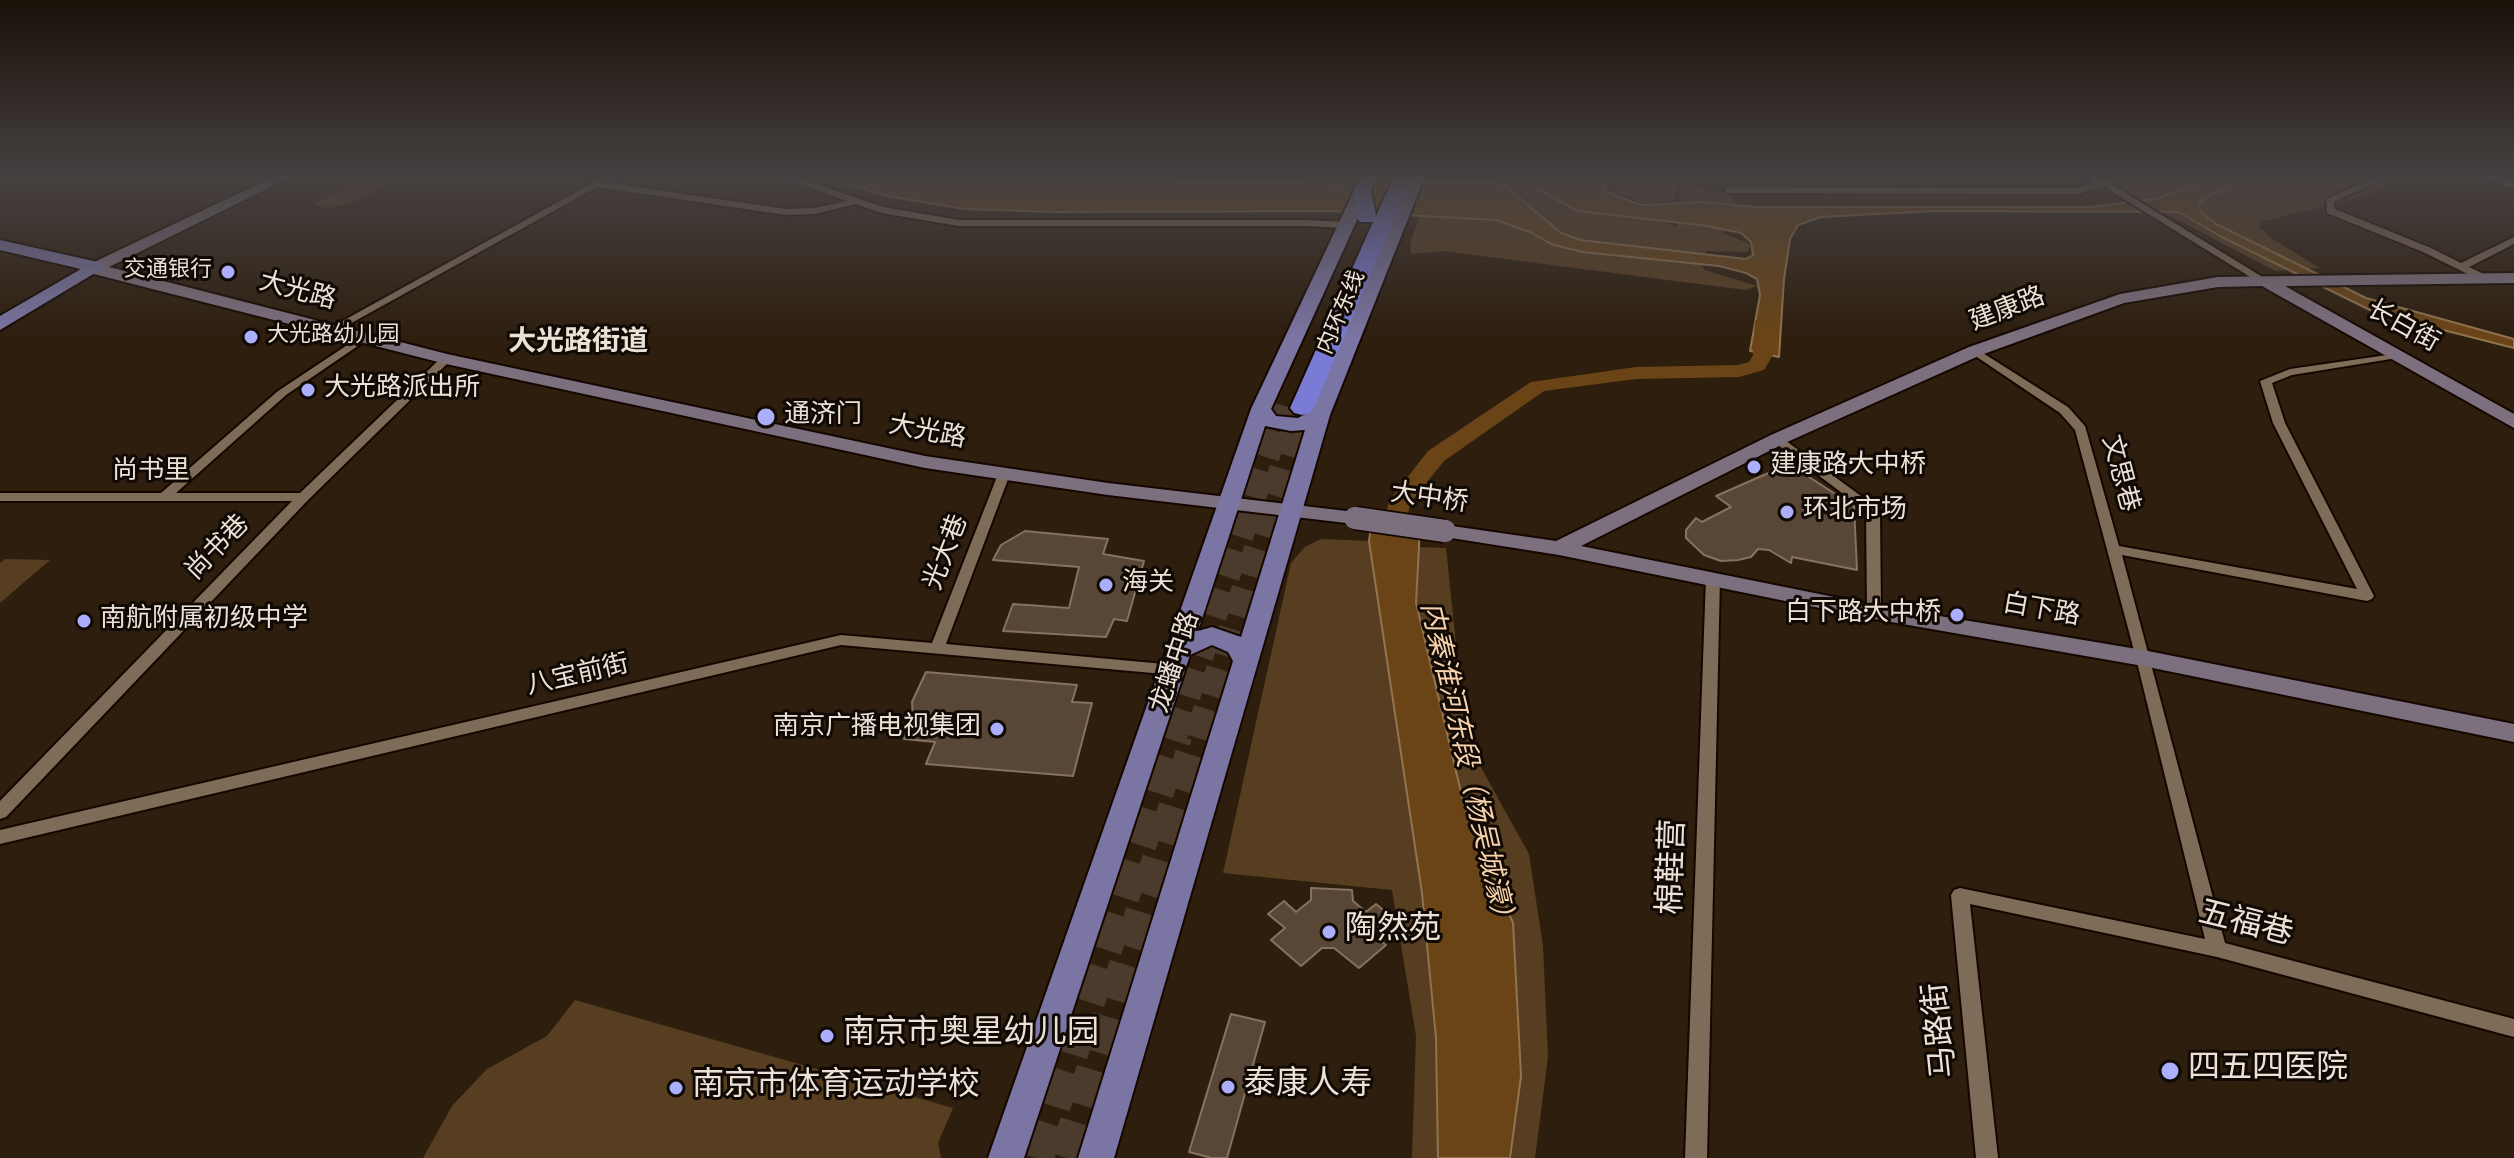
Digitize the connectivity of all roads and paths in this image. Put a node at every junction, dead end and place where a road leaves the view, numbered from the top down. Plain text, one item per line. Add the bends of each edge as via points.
1 (173, 230) edge
2 (512, 230) edge
3 (1364, 230) edge
4 (1364, 230) edge
5 (2180, 230) edge
6 (2376, 230) edge
7 (2514, 240) edge
8 (0, 245) edge
9 (2462, 266) junction
10 (96, 267) junction
11 (2514, 278) edge
12 (2486, 279) junction
13 (2264, 281) junction
14 (0, 324) edge
15 (333, 329) junction
16 (364, 337) junction
17 (1975, 351) junction
18 (2397, 355) junction
19 (446, 359) junction
20 (1291, 409) junction
21 (2514, 422) edge
22 (1778, 439) junction
23 (1004, 474) junction
24 (0, 497) edge
25 (164, 497) junction
26 (303, 497) junction
27 (1229, 501) junction
28 (1290, 508) junction
29 (1559, 548) junction
30 (2113, 549) junction
31 (1713, 578) junction
32 (1874, 612) junction
33 (937, 649) junction
34 (2143, 658) junction
35 (1245, 659) junction
36 (1178, 660) junction
37 (2514, 733) edge
38 (0, 812) edge
39 (0, 837) edge
40 (1960, 895) joint
41 (2217, 949) junction
42 (2514, 1028) edge
43 (1006, 1158) edge
44 (1096, 1158) edge
45 (1696, 1158) edge
46 (1987, 1158) edge

1 - 10 street
2 - 15 street
3 - 20 highway, 内环东线
4 - 20 main road, 龙蟠中路
5 - 13 street
6 - 9 street
7 - 9 street
8 - 10 street, 大光路
9 - 12 street
10 - 14 street
10 - 15 street, 大光路
11 - 12 street, 建康路
12 - 13 street, 建康路
13 - 17 street, 建康路 via 2218,282 2120,299
13 - 18 street, 长白街
15 - 16 street, 大光路
16 - 19 street, 大光路
16 - 25 street via 282,393
17 - 22 street, 建康路
17 - 30 street, 文思巷 via 2064,410 2081,429
18 - 21 street, 长白街
18 - 30 street via 2290,372 2266,381 2279,423 2367,596
19 - 23 street, 大光路 via 925,462
19 - 26 street, 尚书巷
20 - 27 main road, 龙蟠中路
20 - 28 main road, 龙蟠中路
22 - 29 street, 建康路
22 - 32 street via 1873,510
23 - 27 street, 大光路
23 - 33 street, 光大巷
24 - 25 street, 尚书里
25 - 26 street, 尚书里
26 - 38 street, 尚书巷
27 - 28 street, 大光路
27 - 36 main road, 龙蟠中路
28 - 29 street, 大中桥, bridge
28 - 35 main road, 龙蟠中路
29 - 31 street, 白下路
30 - 34 street, 文思巷
31 - 32 street, 白下路
31 - 45 street, 棉鞋营
32 - 34 street, 白下路
33 - 36 street, 八宝前街
33 - 39 street, 八宝前街 via 841,640
34 - 37 street, 白下路
34 - 41 street, 文思巷
35 - 36 main road via 1238,646 1212,636 1195,640
35 - 44 main road, 龙蟠中路
36 - 43 main road, 龙蟠中路
40 - 41 street, 五福巷
40 - 46 street, 马路街
41 - 42 street, 五福巷

